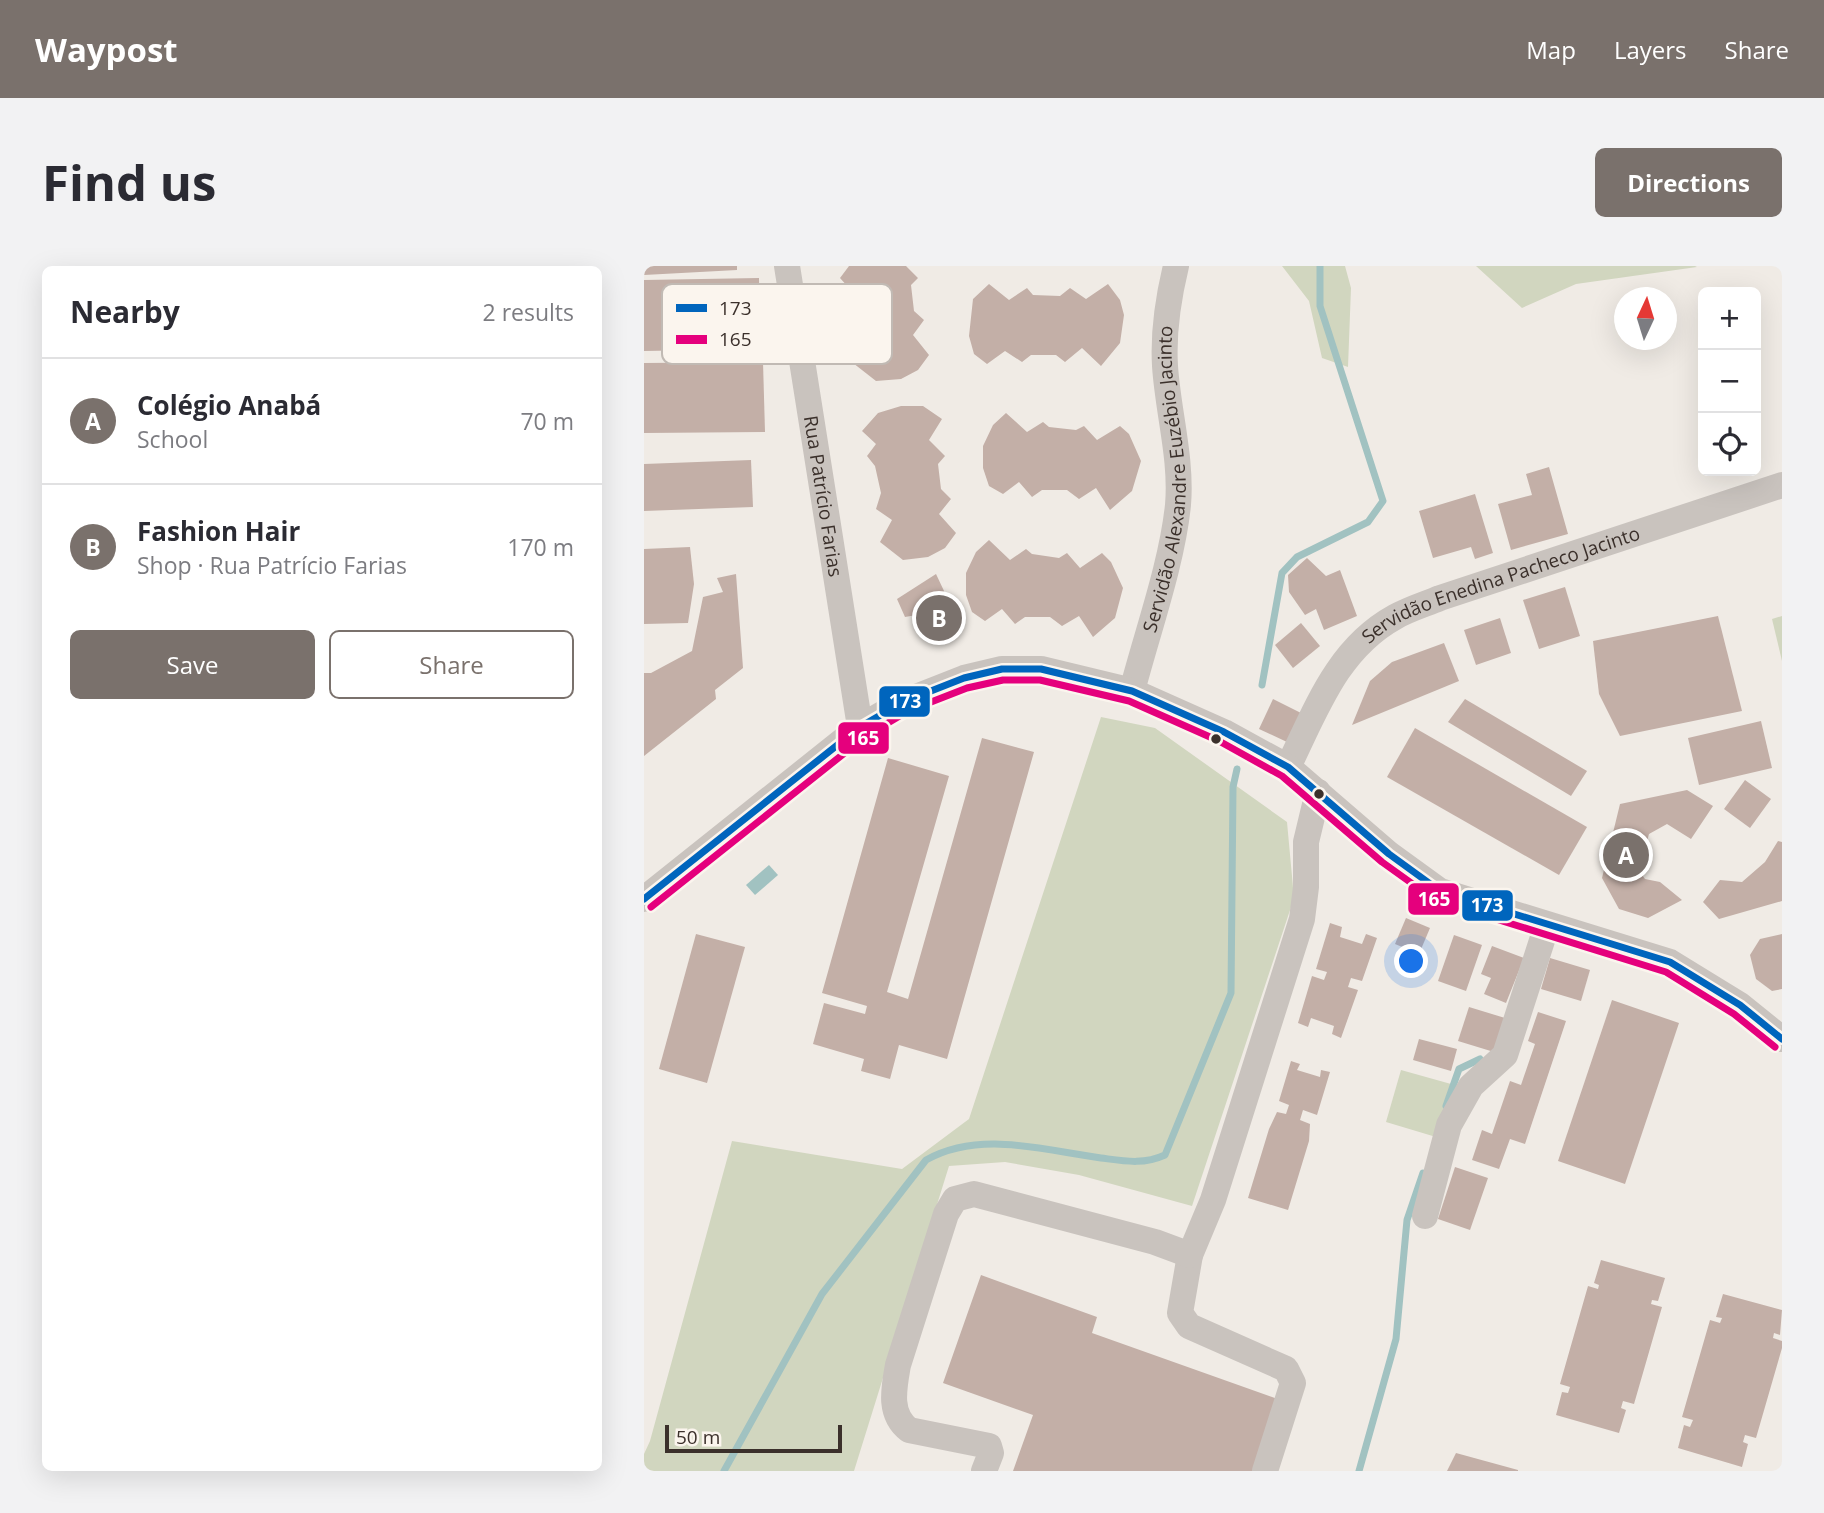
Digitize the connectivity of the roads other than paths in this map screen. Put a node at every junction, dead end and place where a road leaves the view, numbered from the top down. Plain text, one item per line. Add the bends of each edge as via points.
1 (787, 266) edge
2 (1176, 266) edge
3 (791, 284) edge
4 (810, 364) edge
5 (1782, 485) edge
6 (1132, 691) junction
7 (860, 727) junction
8 (1288, 767) junction
9 (1318, 792) junction
10 (644, 899) edge
11 (1547, 925) junction
12 (1782, 1039) edge
13 (1425, 1216) dead end
14 (1190, 1255) junction
15 (984, 1471) edge
16 (1265, 1471) edge

1 - 3 street, Rua Patrício Farias
2 - 6 street, Servidão Alexandre Euzébio Jacinto via 1169,292 1165,354 1178,503
4 - 7 street, Rua Patrício Farias via 822,414
5 - 8 street, Servidão Enedina Pacheco Jacinto via 1440,598 1396,617 1346,656
6 - 7 street via 1041,668 1002,669 931,689
6 - 8 street
7 - 10 street
8 - 9 street
9 - 11 street via 1406,868 1440,891
9 - 14 street via 1306,842 1302,919 1213,1200
11 - 12 street via 1670,962
11 - 13 street via 1505,1055 1471,1086 1449,1125
14 - 15 street via 1007,1201 974,1194 955,1199 946,1214 898,1365 895,1410 909,1430 989,1446
14 - 16 street via 1180,1300 1180,1314 1189,1326 1286,1369 1293,1383

